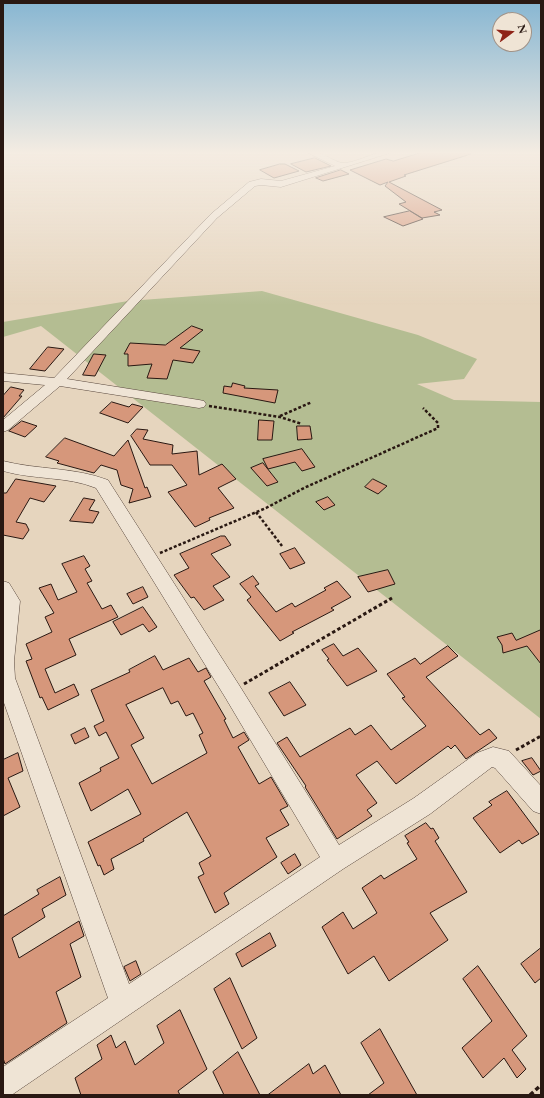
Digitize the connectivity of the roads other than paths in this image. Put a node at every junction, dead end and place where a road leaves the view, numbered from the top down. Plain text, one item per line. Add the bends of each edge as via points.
1 (229, 203) edge
2 (3, 377) edge
3 (57, 382) junction
4 (199, 404) road end
5 (3, 427) edge
6 (3, 466) edge
7 (3, 588) edge
8 (541, 803) edge
9 (335, 861) junction
10 (123, 1003) junction
11 (3, 1084) edge

1 - 3 street via 214,216
2 - 3 street
3 - 4 street
3 - 5 street
6 - 9 street via 16,470 64,474 95,480 102,484
7 - 10 street via 11,600 4,661 5,678
8 - 9 street via 501,758 493,757
9 - 10 street
10 - 11 street

